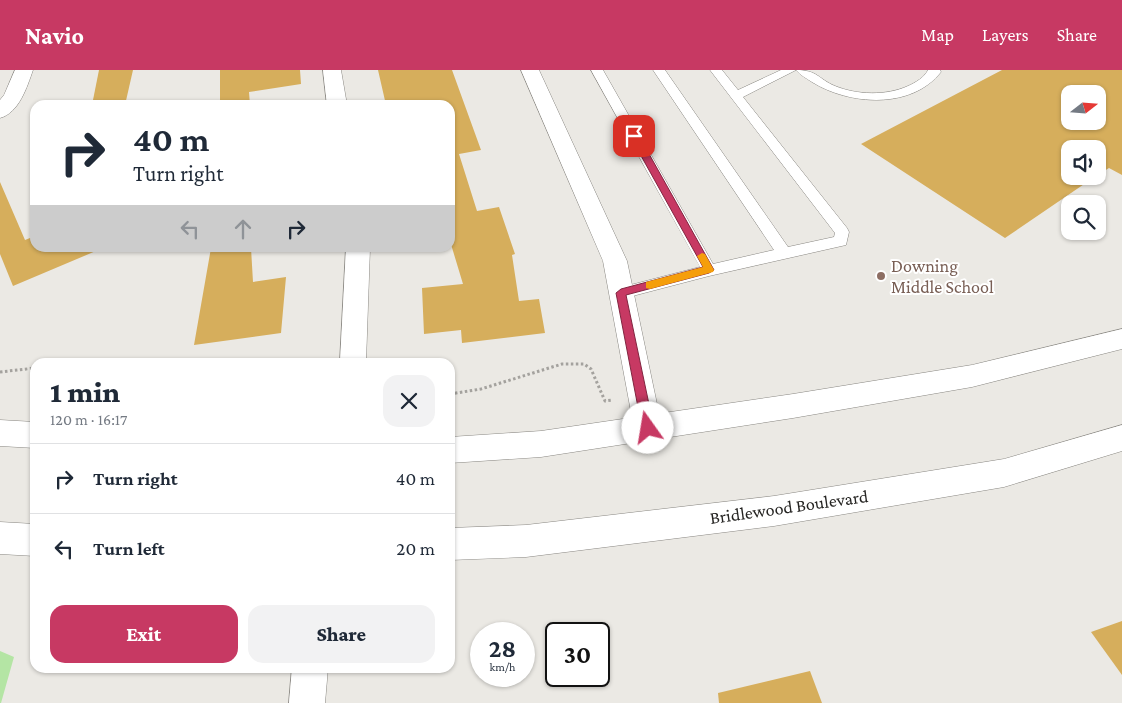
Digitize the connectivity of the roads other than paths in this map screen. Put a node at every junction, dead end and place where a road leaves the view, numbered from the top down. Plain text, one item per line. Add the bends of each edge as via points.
1 (24, 70) edge
2 (332, 70) edge
3 (530, 70) edge
4 (597, 70) edge
5 (659, 70) edge
6 (716, 70) edge
7 (790, 70) edge
8 (802, 70) edge
9 (934, 70) edge
10 (736, 96) junction
11 (337, 100) edge
12 (0, 112) edge
13 (358, 252) edge
14 (784, 253) junction
15 (709, 270) junction
16 (621, 293) junction
17 (1122, 339) edge
18 (353, 358) edge
19 (648, 428) junction
20 (0, 433) edge
21 (30, 435) edge
22 (1122, 438) edge
23 (455, 450) edge
24 (0, 538) edge
25 (30, 540) edge
26 (455, 544) edge
27 (309, 673) edge
28 (306, 703) edge

1 - 12 main road via 13,97
2 - 11 main road
3 - 16 main road via 614,261
4 - 15 lane
5 - 14 lane
6 - 10 lane
7 - 10 lane
8 - 9 lane via 830,88 865,97 900,94 920,84
10 - 14 lane via 842,232 841,241
13 - 18 main road
14 - 15 lane
15 - 16 lane
16 - 19 main road
17 - 19 main road via 972,376
19 - 23 main road via 541,444
20 - 21 main road
22 - 26 main road, Bridlewood Boulevard via 1004,473 774,511 526,542
24 - 25 main road
27 - 28 main road

